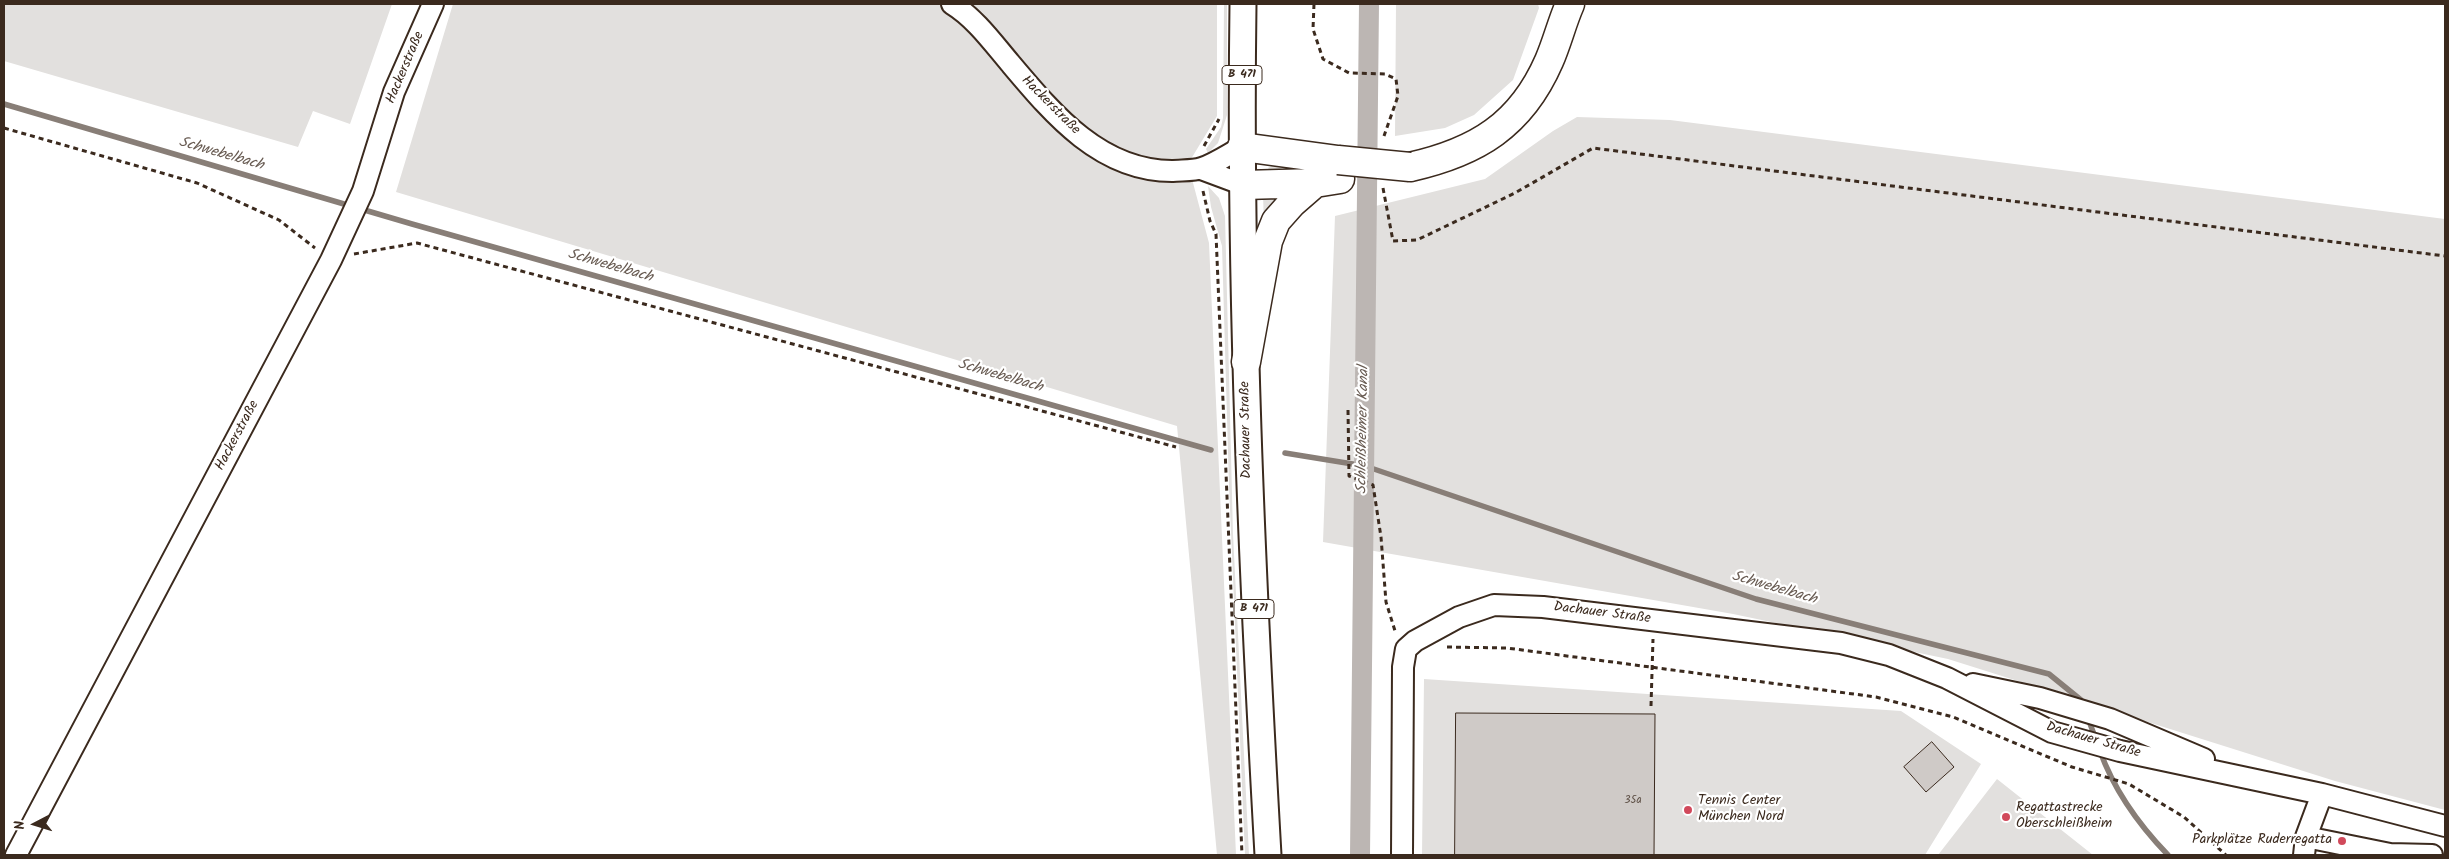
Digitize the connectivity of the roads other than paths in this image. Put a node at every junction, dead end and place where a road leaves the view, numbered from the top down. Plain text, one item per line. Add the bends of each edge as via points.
1 (433, 4) edge
2 (952, 4) edge
3 (1243, 4) edge
4 (1554, 4) edge
5 (1570, 4) edge
6 (1558, 34) junction
7 (1242, 147) junction
8 (1200, 169) junction
9 (1331, 174) junction
10 (1244, 185) junction
11 (1246, 362) junction
12 (1947, 678) junction
13 (2249, 778) junction
14 (2322, 794) junction
15 (2445, 826) edge
16 (2305, 846) edge
17 (16, 855) edge
18 (1268, 855) edge
19 (1402, 855) edge
20 (2432, 855) edge

1 - 17 street, Hackerstraße via 394,92 363,191 331,260
2 - 8 street, Hackerstraße via 983,31 1041,100 1089,144 1114,160 1138,167 1162,171
3 - 7 main road, Dachauer Straße / B 471
4 - 6 highway
5 - 6 highway
6 - 9 highway, bridge via 1533,93 1510,119 1485,139 1457,154 1410,167
7 - 8 street, Hackerstraße
7 - 9 highway
7 - 10 main road, Dachauer Straße / B 471
8 - 10 street, Hackerstraße
9 - 10 highway
9 - 11 highway via 1292,203 1276,221 1268,241
10 - 11 main road, Dachauer Straße / B 471
11 - 18 main road, Dachauer Straße / B 471 via 1251,544
12 - 13 street, Dachauer Straße via 2040,698 2110,720
12 - 13 street, Dachauer Straße via 2052,732
12 - 19 street, Dachauer Straße via 1889,655 1841,643 1542,607 1494,606 1459,617 1411,645 1402,667
13 - 14 street, Dachauer Straße
14 - 15 street, Dachauer Straße
14 - 16 street
16 - 20 street

